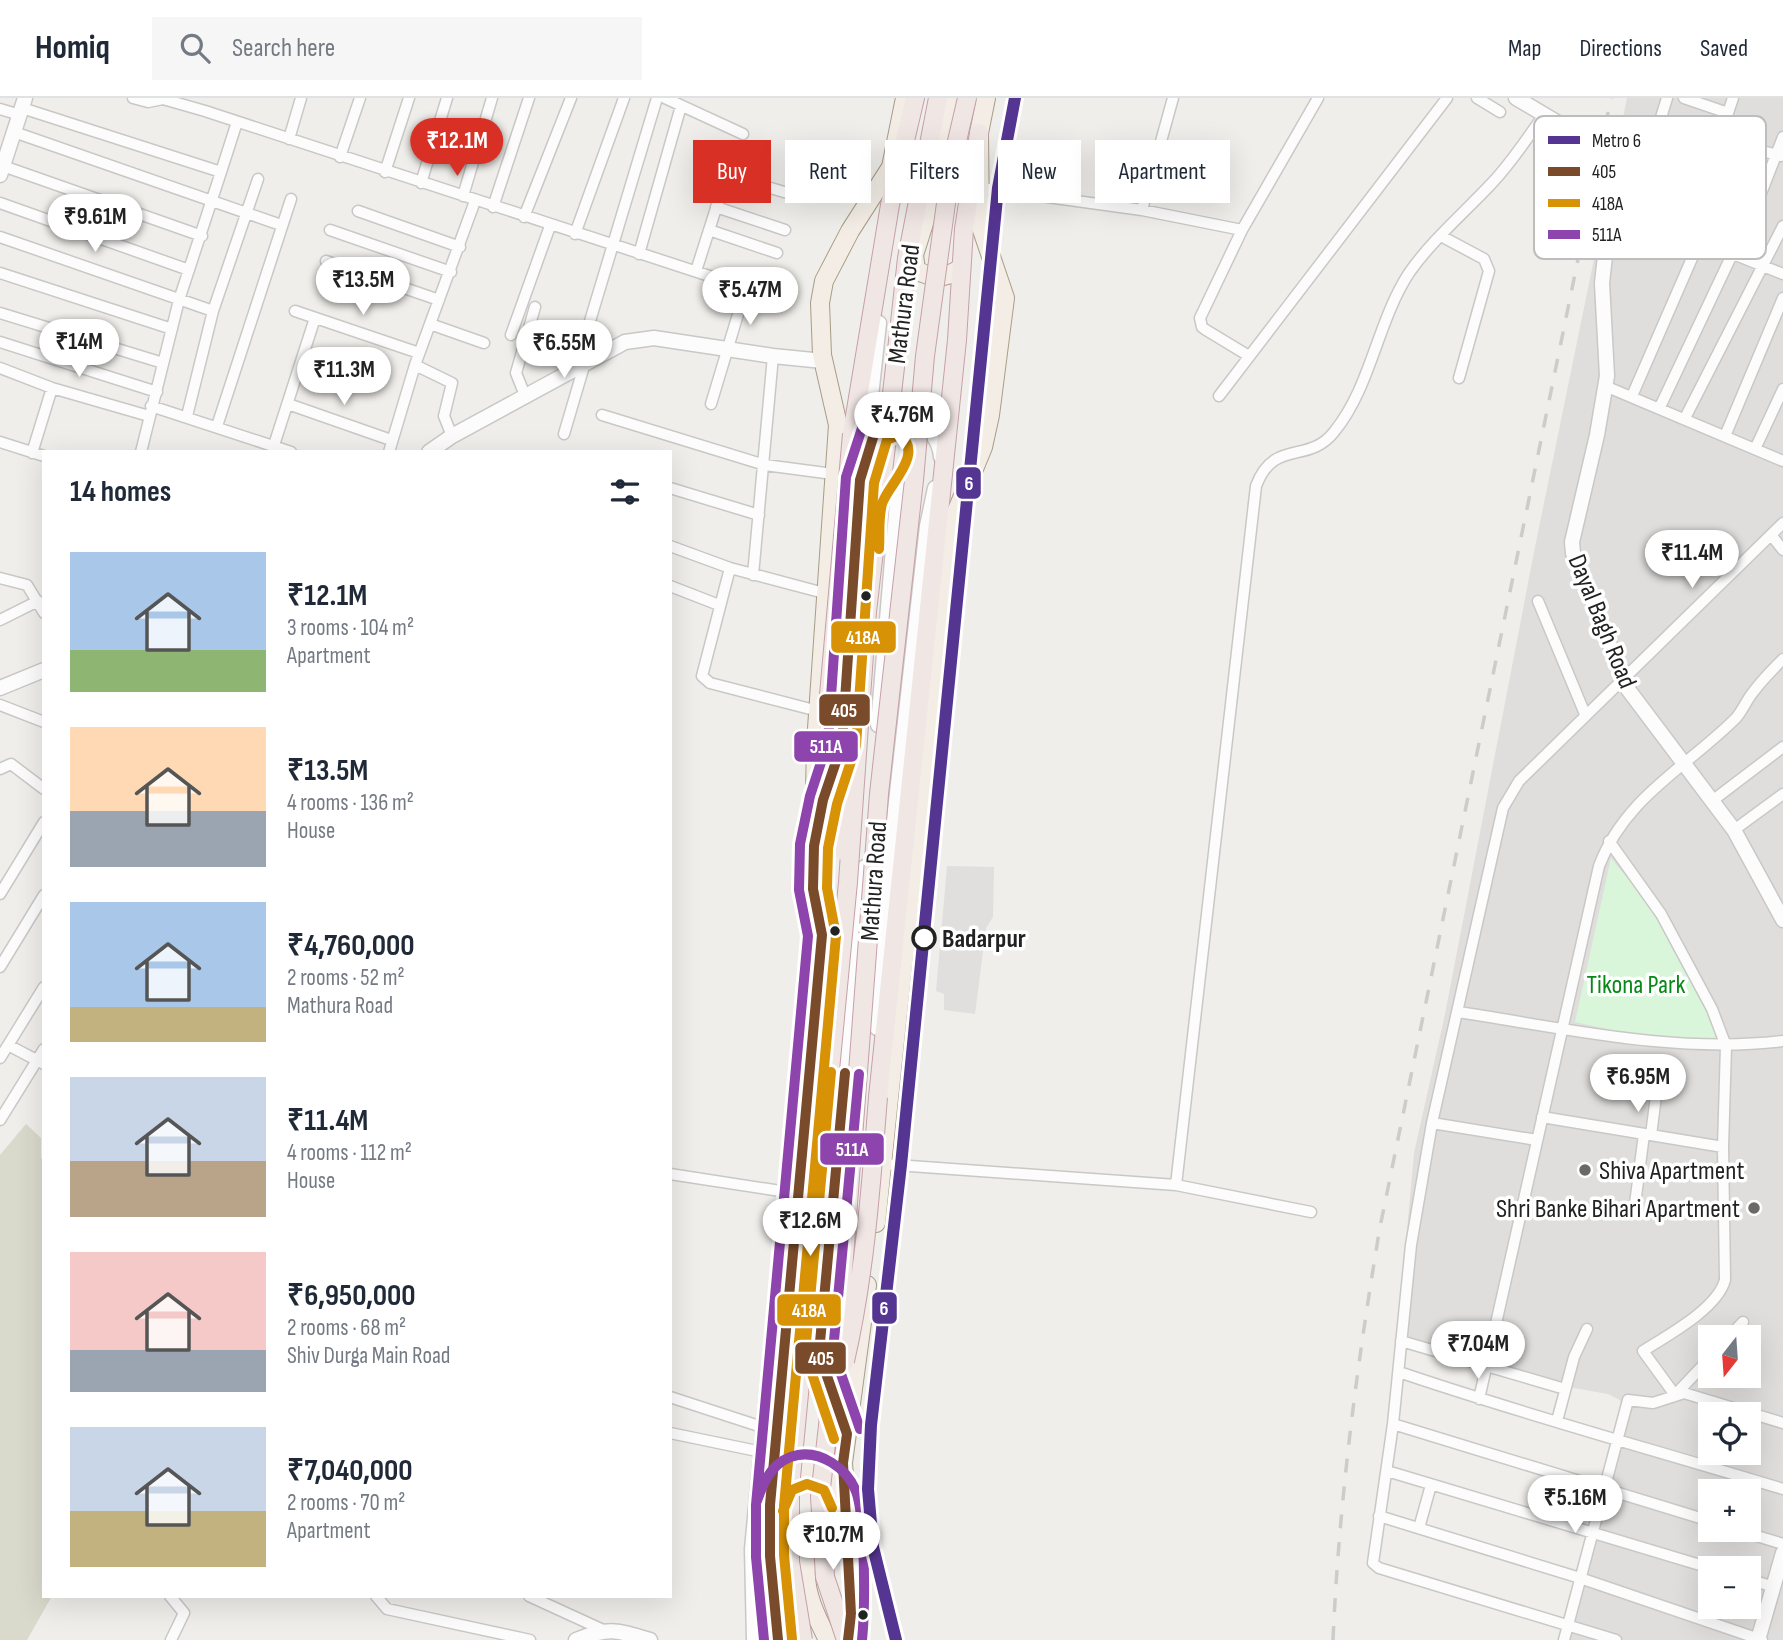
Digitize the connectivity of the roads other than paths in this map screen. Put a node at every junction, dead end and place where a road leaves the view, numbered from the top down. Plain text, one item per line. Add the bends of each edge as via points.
1 (133, 98) edge
2 (209, 98) edge
3 (300, 98) edge
4 (359, 98) edge
5 (408, 98) edge
6 (447, 98) edge
7 (492, 98) edge
8 (529, 98) edge
9 (571, 98) edge
10 (624, 98) edge
11 (657, 98) edge
12 (665, 98) edge
13 (905, 98) edge
14 (915, 98) edge
15 (938, 98) edge
16 (955, 98) edge
17 (967, 98) edge
18 (986, 98) edge
19 (1173, 98) edge
20 (1318, 98) edge
21 (1447, 98) edge
22 (1477, 98) edge
23 (1516, 98) edge
24 (1667, 98) edge
25 (1684, 98) edge
26 (1733, 98) edge
27 (681, 106) junction
28 (23, 107) edge
29 (0, 109) edge
30 (205, 111) junction
31 (1500, 112) dead end
32 (1728, 113) junction
33 (1544, 115) edge
34 (1661, 116) edge
35 (1727, 116) edge
36 (237, 122) junction
37 (1534, 129) edge
38 (14, 132) junction
39 (979, 133) junction
40 (743, 134) dead end
41 (1783, 137) edge
42 (289, 139) junction
43 (979, 140) edge
44 (1780, 156) edge
45 (340, 157) junction
46 (1, 171) edge
47 (221, 172) junction
48 (385, 172) junction
49 (258, 179) dead end
50 (421, 183) junction
51 (1766, 185) edge
52 (984, 188) edge
53 (463, 196) junction
54 (290, 199) dead end
55 (212, 201) junction
56 (475, 201) junction
57 (0, 203) edge
58 (717, 203) edge
59 (981, 203) edge
60 (493, 207) junction
61 (716, 207) junction
62 (1142, 210) junction
63 (358, 211) dead end
64 (247, 214) junction
65 (524, 217) junction
66 (281, 225) junction
67 (550, 226) junction
68 (1783, 226) edge
69 (330, 230) dead end
70 (709, 230) junction
71 (785, 230) dead end
72 (1242, 230) junction
73 (575, 234) junction
74 (202, 236) junction
75 (1441, 236) junction
76 (0, 237) edge
77 (612, 245) junction
78 (460, 247) junction
79 (777, 253) dead end
80 (639, 254) junction
81 (884, 256) junction
82 (1605, 259) edge
83 (1692, 259) edge
84 (1730, 259) edge
85 (1747, 259) edge
86 (326, 261) dead end
87 (1763, 266) junction
88 (961, 268) junction
89 (189, 270) junction
90 (696, 271) junction
91 (451, 272) junction
92 (0, 273) edge
93 (1783, 274) edge
94 (1783, 298) edge
95 (179, 300) junction
96 (439, 300) junction
97 (535, 307) dead end
98 (213, 311) junction
99 (295, 312) dead end
100 (0, 313) edge
101 (315, 318) junction
102 (590, 321) dead end
103 (430, 324) junction
104 (172, 329) junction
105 (511, 335) dead end
106 (0, 342) edge
107 (484, 343) dead end
108 (726, 349) junction
109 (773, 356) junction
110 (1249, 356) junction
111 (417, 359) junction
112 (823, 360) junction
113 (163, 363) junction
114 (584, 366) junction
115 (0, 368) edge
116 (1459, 378) dead end
117 (1605, 386) junction
118 (52, 388) junction
119 (1783, 389) edge
120 (157, 392) junction
121 (1219, 396) dead end
122 (1632, 396) junction
123 (526, 398) junction
124 (288, 404) junction
125 (711, 404) dead end
126 (1660, 407) junction
127 (150, 411) junction
128 (601, 415) dead end
129 (187, 416) junction
130 (1685, 418) junction
131 (903, 420) junction
132 (217, 426) junction
133 (565, 434) dead end
134 (452, 436) junction
135 (1725, 436) junction
136 (0, 442) edge
137 (274, 445) junction
138 (390, 446) edge
139 (1755, 449) junction
140 (141, 450) edge
141 (286, 450) edge
142 (432, 450) edge
143 (32, 453) junction
144 (42, 456) edge
145 (865, 457) junction
146 (1783, 461) edge
147 (765, 465) junction
148 (832, 474) junction
149 (917, 475) junction
150 (672, 489) edge
151 (933, 497) junction
152 (760, 515) junction
153 (1783, 523) edge
154 (1772, 536) junction
155 (672, 547) edge
156 (1783, 550) edge
157 (730, 568) junction
158 (753, 575) junction
159 (0, 578) edge
160 (672, 587) edge
161 (824, 593) junction
162 (38, 601) junction
163 (1538, 601) dead end
164 (719, 606) junction
165 (42, 609) edge
166 (0, 620) edge
167 (1782, 662) edge
168 (42, 671) edge
169 (1623, 678) junction
170 (0, 688) edge
171 (0, 705) edge
172 (818, 711) junction
173 (1585, 714) junction
174 (42, 721) edge
175 (1781, 753) edge
176 (1683, 761) junction
177 (0, 769) edge
178 (41, 783) edge
179 (1783, 794) edge
180 (1712, 802) junction
181 (42, 825) edge
182 (1734, 830) junction
183 (1609, 841) junction
184 (814, 846) junction
185 (848, 882) junction
186 (0, 894) edge
187 (42, 898) edge
188 (1783, 920) edge
189 (0, 967) edge
190 (42, 990) edge
191 (1458, 1012) junction
192 (808, 1023) junction
193 (1564, 1030) junction
194 (1783, 1041) edge
195 (8, 1045) junction
196 (1726, 1046) junction
197 (0, 1058) edge
198 (40, 1062) edge
199 (1656, 1096) dead end
200 (1542, 1117) junction
201 (0, 1120) edge
202 (1432, 1123) junction
203 (1648, 1135) junction
204 (1537, 1140) junction
205 (1723, 1147) junction
206 (882, 1164) junction
207 (672, 1174) edge
208 (1176, 1185) junction
209 (787, 1192) junction
210 (1311, 1212) dead end
211 (1634, 1212) dead end
212 (875, 1231) junction
213 (1743, 1322) dead end
214 (1740, 1325) edge
215 (1587, 1329) dead end
216 (1401, 1341) junction
217 (1486, 1367) junction
218 (1698, 1371) edge
219 (1399, 1372) junction
220 (1565, 1389) junction
221 (1675, 1395) junction
222 (672, 1398) edge
223 (1479, 1399) junction
224 (1557, 1421) junction
225 (1783, 1423) edge
226 (1393, 1424) junction
227 (762, 1427) junction
228 (830, 1427) junction
229 (672, 1433) edge
230 (847, 1434) junction
231 (1617, 1438) junction
232 (762, 1452) junction
233 (1387, 1471) junction
234 (1431, 1485) junction
235 (1604, 1487) junction
236 (1783, 1489) edge
237 (846, 1503) junction
238 (770, 1505) junction
239 (1380, 1516) junction
240 (1698, 1517) edge
241 (1419, 1528) junction
242 (1592, 1534) junction
243 (1760, 1542) edge
244 (1783, 1554) edge
245 (1698, 1565) edge
246 (1580, 1578) junction
247 (1761, 1583) edge
248 (1774, 1587) junction
249 (172, 1598) edge
250 (378, 1598) edge
251 (533, 1598) edge
252 (774, 1601) junction
253 (1568, 1625) junction
254 (599, 1635) edge
255 (171, 1640) edge
256 (530, 1640) edge
257 (576, 1640) edge
258 (627, 1640) edge
259 (650, 1640) edge
260 (754, 1640) edge
261 (766, 1640) edge
262 (778, 1640) edge
263 (803, 1640) edge
264 (828, 1640) edge
265 (847, 1640) edge
266 (1564, 1640) edge
267 (1616, 1640) edge
268 (1760, 1640) edge

1 - 30 street via 163,99
2 - 30 street
3 - 42 street
4 - 45 street
5 - 48 street
6 - 50 street
7 - 53 street
8 - 60 street
9 - 65 street
10 - 73 street
11 - 77 street
12 - 27 street
13 - 112 main road via 891,167 824,281 820,303
14 - 81 highway via 890,205
15 - 185 highway, Mathura Road, bridge via 907,258 867,612
16 - 88 main road via 937,182 914,255 916,270 929,277 948,276
17 - 228 highway, Mathura Road, bridge via 951,166 932,294 879,794
18 - 39 main road, Mathura Road
19 - 62 street
20 - 72 street
21 - 110 street
22 - 31 street
23 - 33 street
24 - 34 street
25 - 32 street
26 - 32 street
27 - 40 street
27 - 80 street
28 - 29 street
28 - 38 street
28 - 47 street
30 - 36 street
32 - 35 street
36 - 42 street
36 - 47 street
37 - 75 street via 1508,164
38 - 46 street
38 - 55 street
39 - 43 main road, Mathura Road
39 - 88 highway
41 - 44 street
42 - 45 street
44 - 51 street
45 - 48 street
46 - 74 street
47 - 55 street
48 - 50 street
49 - 64 street
50 - 53 street
52 - 62 street
53 - 56 street
54 - 66 street
55 - 64 street
55 - 74 street
56 - 60 street
56 - 78 street
57 - 89 street
58 - 61 street
59 - 206 main road, Mathura Road via 980,224 1005,298 983,447 953,520 946,552
60 - 65 street
61 - 70 street
61 - 71 street
62 - 72 street
63 - 78 street
64 - 66 street
64 - 98 street
65 - 67 street
66 - 132 street
67 - 73 street
67 - 105 street
68 - 87 street
69 - 91 street
70 - 79 street
70 - 90 street
72 - 110 street via 1200,323
73 - 77 street
74 - 89 street
75 - 116 street via 1484,259 1489,271
75 - 208 street via 1403,284 1335,432 1313,448 1273,458 1256,486
76 - 95 street
77 - 80 street
77 - 102 street
78 - 91 street
80 - 90 street
81 - 145 street
81 - 185 highway, bridge via 852,433 829,695 834,790
82 - 117 street, Dayal Bagh Road
83 - 122 street
84 - 126 street
85 - 87 street
86 - 96 street
87 - 93 street
87 - 130 street
88 - 228 highway, bridge via 857,1306
89 - 95 street
90 - 108 street via 743,289
91 - 96 street
92 - 104 street
94 - 135 street
95 - 98 street
95 - 104 street
96 - 103 street
97 - 123 street via 516,373
98 - 129 street
99 - 101 street
100 - 113 street
101 - 111 street
101 - 124 street
103 - 107 street
103 - 111 street
104 - 113 street
106 - 120 street
108 - 109 street
108 - 114 street via 641,338
108 - 125 street
109 - 112 street
109 - 147 street
110 - 121 street
111 - 134 street via 452,383 444,416
111 - 138 street
112 - 148 main road via 838,425
113 - 120 street
114 - 123 street
114 - 133 street
115 - 118 street
117 - 122 street
117 - 169 street, Dayal Bagh Road via 1572,547
118 - 127 street
118 - 143 street
119 - 139 street
120 - 127 street
122 - 126 street
123 - 134 street
124 - 137 street
124 - 138 street
126 - 130 street
127 - 129 street
127 - 140 street
128 - 147 street
129 - 132 street
130 - 135 street
131 - 145 street via 875,431
131 - 149 street via 920,438
131 - 151 street via 926,427 936,436 941,456
132 - 137 street
134 - 142 street
135 - 139 street
136 - 143 street
137 - 141 street
139 - 146 street
143 - 144 street
145 - 184 street via 842,744
147 - 148 street
147 - 152 street
148 - 161 main road
149 - 151 street
149 - 230 street via 897,502 819,1353
150 - 152 street
151 - 212 street via 891,846 869,1129
152 - 158 street
153 - 154 street
154 - 156 street
154 - 169 street
155 - 157 street
157 - 158 street
157 - 164 street
158 - 161 street
159 - 162 street via 27,585
160 - 164 street
161 - 172 main road
162 - 165 street
162 - 166 street
163 - 173 street
164 - 172 street via 702,671 705,680
167 - 176 street via 1736,717
168 - 170 street
169 - 173 street
169 - 176 street, Dayal Bagh Road
171 - 174 street
172 - 184 main road
173 - 191 street via 1519,781 1503,808
175 - 180 street
176 - 180 street, Dayal Bagh Road
176 - 183 street via 1618,825
177 - 178 street via 11,764
179 - 182 street
180 - 182 street, Dayal Bagh Road
181 - 186 street
182 - 188 street, Dayal Bagh Road
183 - 193 street via 1599,866
183 - 196 street via 1661,914 1712,1009
184 - 192 main road via 813,889 822,935
185 - 263 highway, Mathura Road, bridge via 790,1489 790,1562
187 - 189 street
190 - 195 street
191 - 193 street
191 - 202 street
192 - 209 street
192 - 238 main road
193 - 196 street
193 - 200 street
194 - 196 street
195 - 197 street
195 - 198 street
196 - 205 street
198 - 201 street
199 - 203 street
200 - 203 street
200 - 204 street
202 - 204 street
202 - 216 street via 1411,1245
203 - 205 street
203 - 211 street
204 - 217 street
205 - 221 street via 1723,1289 1689,1321 1643,1350
206 - 208 street
206 - 212 main road, Mathura Road
207 - 209 street
208 - 210 street
209 - 227 street
212 - 230 main road, Mathura Road
213 - 214 street
215 - 220 street
216 - 217 street
216 - 219 street
217 - 220 street
217 - 223 street
218 - 221 street
219 - 223 street
219 - 226 street
220 - 224 street
221 - 225 street via 1684,1393
221 - 231 street via 1653,1403 1628,1400
222 - 227 street
223 - 224 street
224 - 231 street
226 - 233 street
226 - 235 street
227 - 232 street
228 - 265 highway, Mathura Road, bridge via 820,1497 821,1548 825,1577
229 - 232 street
230 - 237 main road, Mathura Road via 843,1463
231 - 235 street
231 - 236 street
232 - 260 street via 752,1549
233 - 234 street
233 - 239 street
234 - 241 street
234 - 242 street
235 - 240 street
235 - 242 street
237 - 238 main road via 842,1488 832,1478 805,1469 782,1479
237 - 264 main road via 840,1526 815,1546 806,1566 813,1609
237 - 265 street via 851,1614
238 - 252 main road
239 - 241 street
239 - 253 street via 1372,1560 1375,1566
241 - 246 street
242 - 245 street
242 - 246 street
243 - 244 street
244 - 248 street
246 - 253 street
246 - 268 street
247 - 248 street
248 - 268 street
249 - 255 street via 184,1613
250 - 256 street via 387,1609
251 - 254 street
252 - 261 street
252 - 262 main road
253 - 266 street
253 - 267 street
254 - 257 street
254 - 258 street
254 - 259 street via 623,1631

